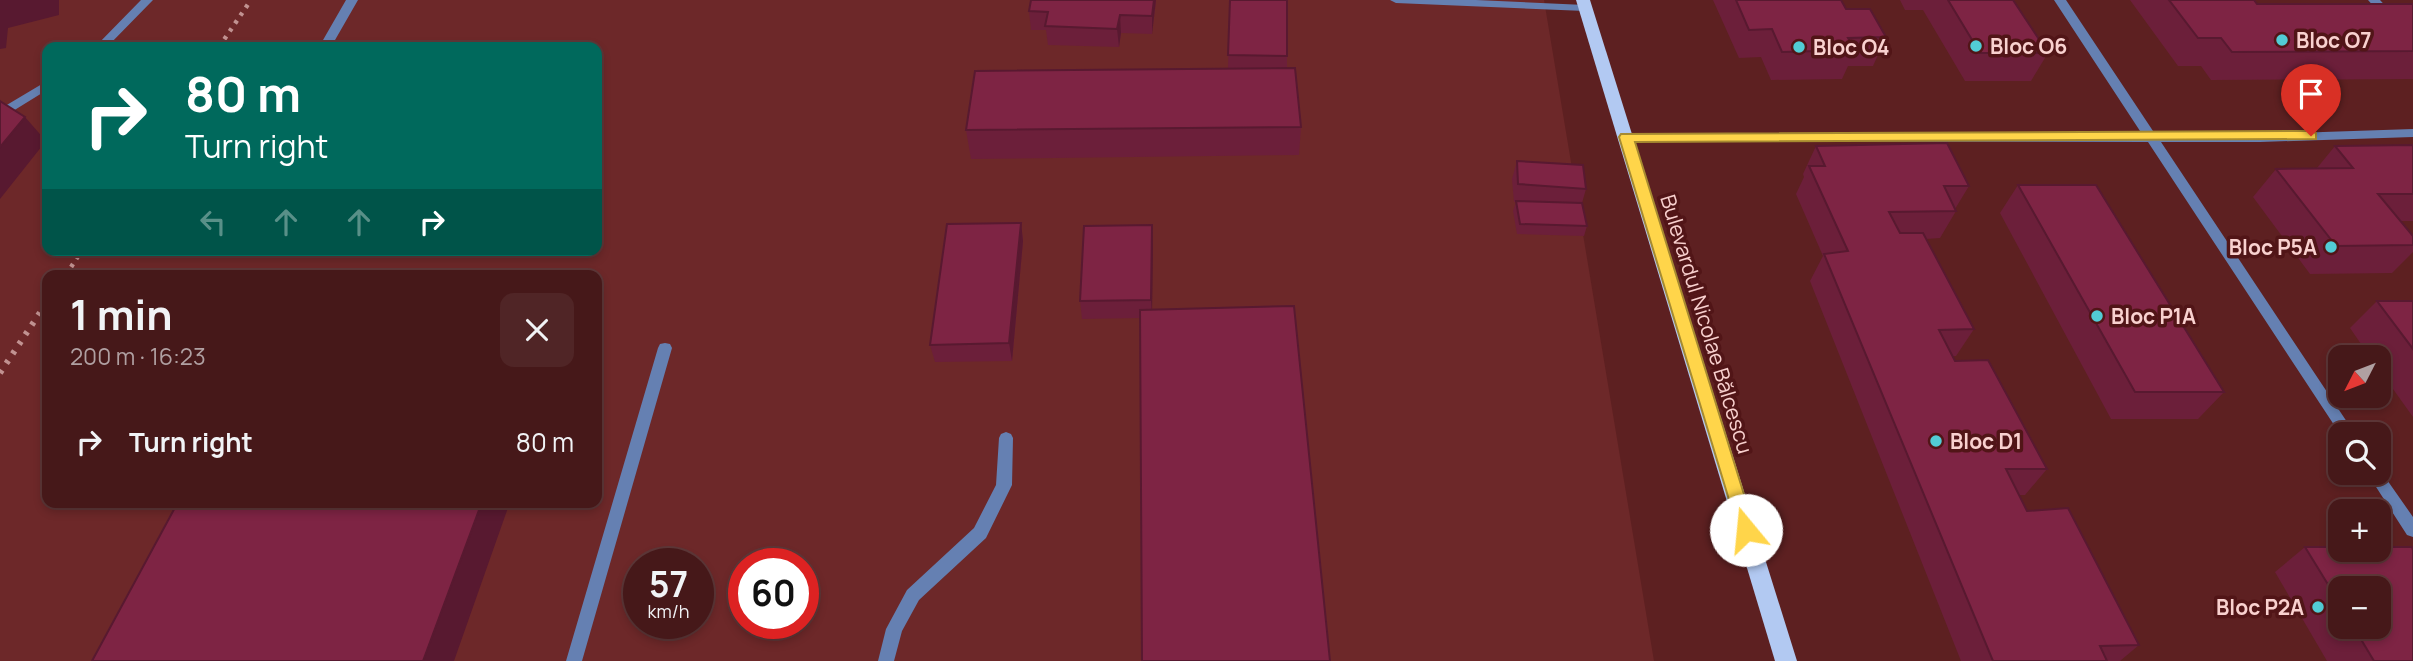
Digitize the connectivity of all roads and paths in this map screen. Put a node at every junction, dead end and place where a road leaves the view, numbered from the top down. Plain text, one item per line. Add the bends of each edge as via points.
1 (147, 0) edge
2 (352, 0) edge
3 (1396, 0) edge
4 (2060, 0) edge
5 (2374, 0) edge
6 (1584, 4) edge
7 (106, 42) edge
8 (328, 42) edge
9 (2413, 43) edge
10 (42, 88) edge
11 (0, 115) edge
12 (2413, 133) edge
13 (1626, 137) junction
14 (2150, 137) junction
15 (665, 348) dead end
16 (2340, 422) edge
17 (1006, 438) dead end
18 (2383, 485) edge
19 (2413, 530) edge
20 (575, 661) edge
21 (887, 661) edge
22 (1786, 661) edge

1 - 7 street
2 - 8 street
3 - 6 street
4 - 14 street
5 - 9 street
6 - 13 main road, Bulevardul Nicolae Bălcescu
10 - 11 street
12 - 14 street
13 - 14 street
13 - 22 main road, Bulevardul Nicolae Bălcescu
14 - 16 street
15 - 20 street
17 - 21 street via 1004,485 980,533 913,595 894,629
18 - 19 street

